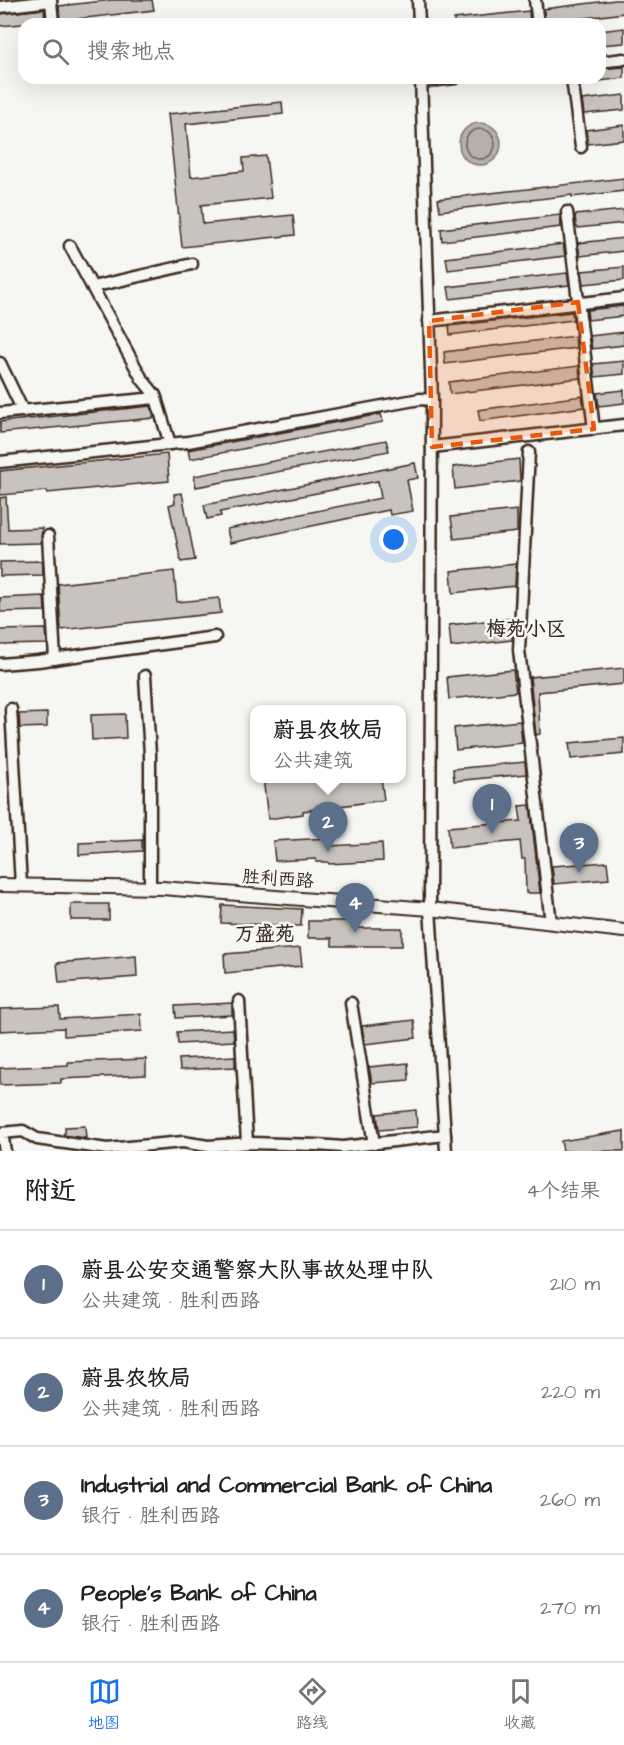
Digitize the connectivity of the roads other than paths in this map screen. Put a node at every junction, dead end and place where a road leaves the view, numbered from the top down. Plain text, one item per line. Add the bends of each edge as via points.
1 (418, 0) edge
2 (535, 0) edge
3 (51, 1) edge
4 (0, 6) edge
5 (52, 18) edge
6 (419, 18) edge
7 (537, 18) edge
8 (624, 59) edge
9 (606, 61) edge
10 (421, 84) edge
11 (573, 84) edge
12 (580, 147) dead end
13 (567, 212) dead end
14 (70, 246) dead end
15 (192, 264) dead end
16 (92, 287) junction
17 (624, 298) edge
18 (578, 302) junction
19 (429, 321) junction
20 (0, 363) edge
21 (156, 398) junction
22 (432, 400) junction
23 (23, 411) junction
24 (0, 413) edge
25 (624, 425) edge
26 (594, 429) junction
27 (170, 444) junction
28 (432, 447) junction
29 (529, 452) dead end
30 (0, 462) edge
31 (48, 536) dead end
32 (215, 637) dead end
33 (55, 659) junction
34 (0, 664) edge
35 (145, 676) dead end
36 (11, 709) dead end
37 (0, 885) edge
38 (21, 885) junction
39 (150, 888) junction
40 (430, 909) junction
41 (551, 923) junction
42 (624, 932) edge
43 (239, 1001) dead end
44 (351, 1003) dead end
45 (1, 1133) edge
46 (445, 1135) junction
47 (247, 1143) junction
48 (374, 1144) junction
49 (188, 1147) edge
50 (5, 1151) edge
51 (446, 1151) edge

1 - 6 street
2 - 7 street
3 - 4 street
3 - 5 street
8 - 9 street
10 - 19 street
11 - 12 street
13 - 18 street
14 - 16 street
15 - 16 street
16 - 21 street
17 - 18 street
18 - 19 street
18 - 26 street
19 - 22 street
20 - 23 street
21 - 23 street
21 - 27 street
22 - 27 street
22 - 28 street
23 - 24 street
25 - 26 street
26 - 28 street
27 - 30 street
28 - 40 street
29 - 41 street via 519,650
31 - 33 street
32 - 33 street
33 - 34 street
35 - 39 street via 150,754
36 - 38 street
37 - 38 main road, 胜利西路
38 - 39 main road, 胜利西路
39 - 40 main road, 胜利西路
40 - 41 main road, 胜利西路
40 - 46 street
41 - 42 main road, 胜利西路
43 - 47 street
44 - 48 street
45 - 49 street via 23,1131 37,1139 107,1149 183,1142
45 - 50 street
46 - 48 street
46 - 51 street
47 - 48 street via 343,1148
47 - 49 street

